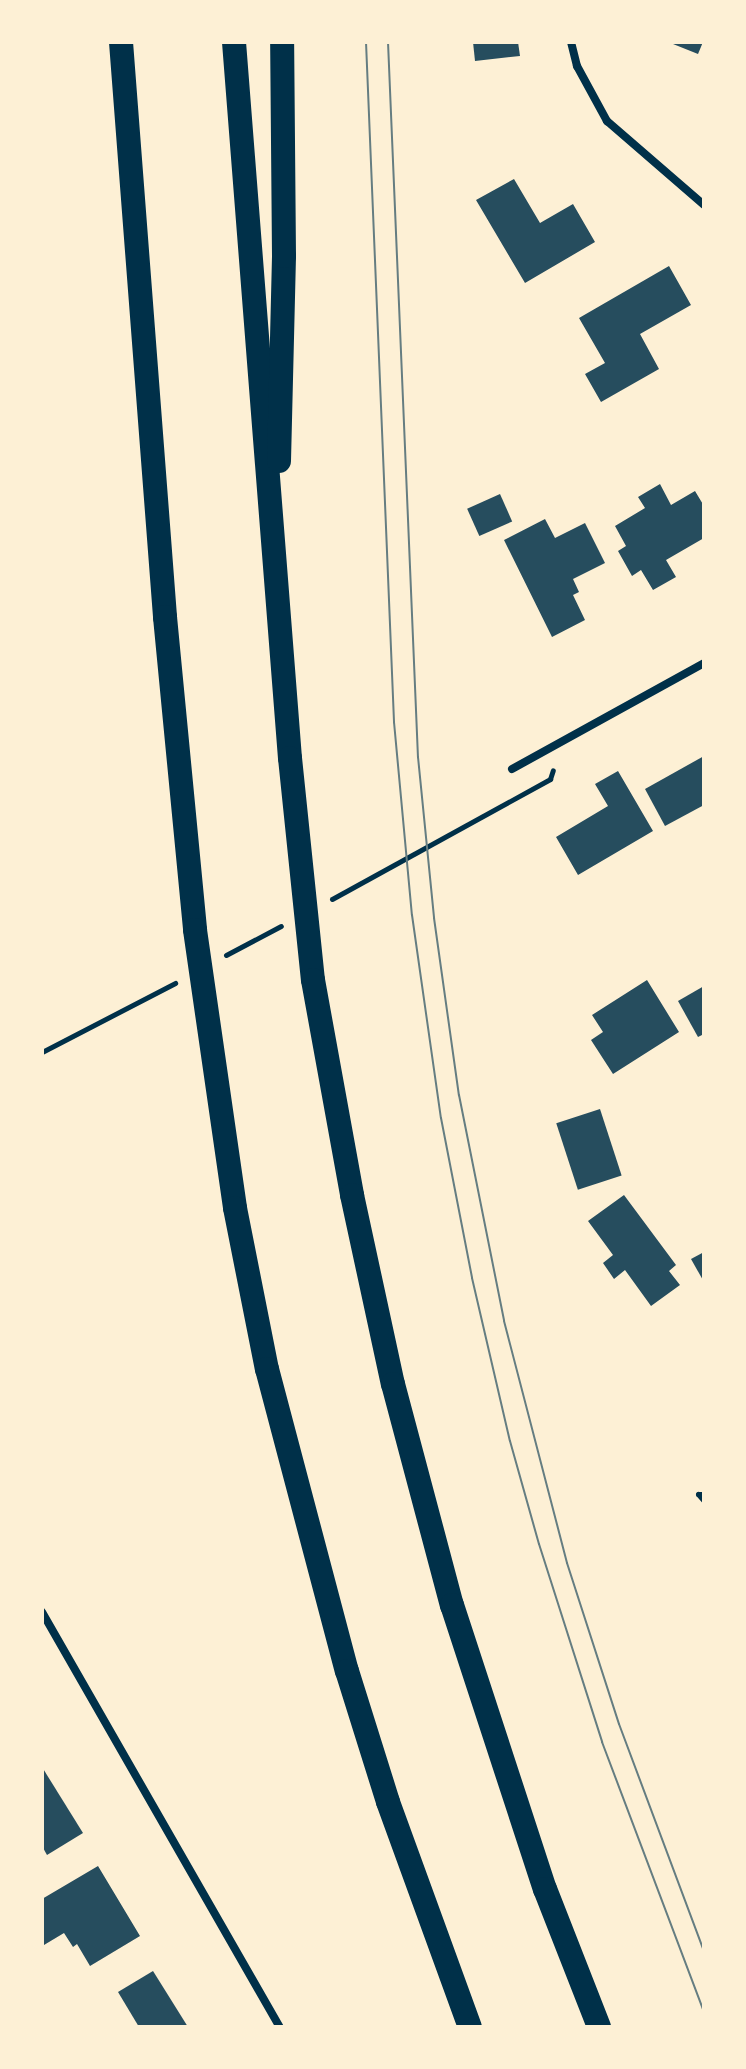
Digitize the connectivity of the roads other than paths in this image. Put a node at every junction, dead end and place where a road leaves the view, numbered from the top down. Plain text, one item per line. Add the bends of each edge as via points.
1 (121, 42) edge
2 (234, 42) edge
3 (282, 42) edge
4 (571, 42) edge
5 (703, 202) edge
6 (276, 603) junction
7 (704, 663) edge
8 (512, 769) dead end
9 (42, 1612) edge
10 (280, 2027) edge
11 (470, 2027) edge
12 (599, 2027) edge

1 - 11 highway via 193,915 235,1208 267,1369 347,1671 388,1802
2 - 6 highway
3 - 6 highway via 284,256
4 - 5 street via 577,66 607,121
6 - 12 highway via 313,980 393,1384 492,1735
7 - 8 street
9 - 10 street

